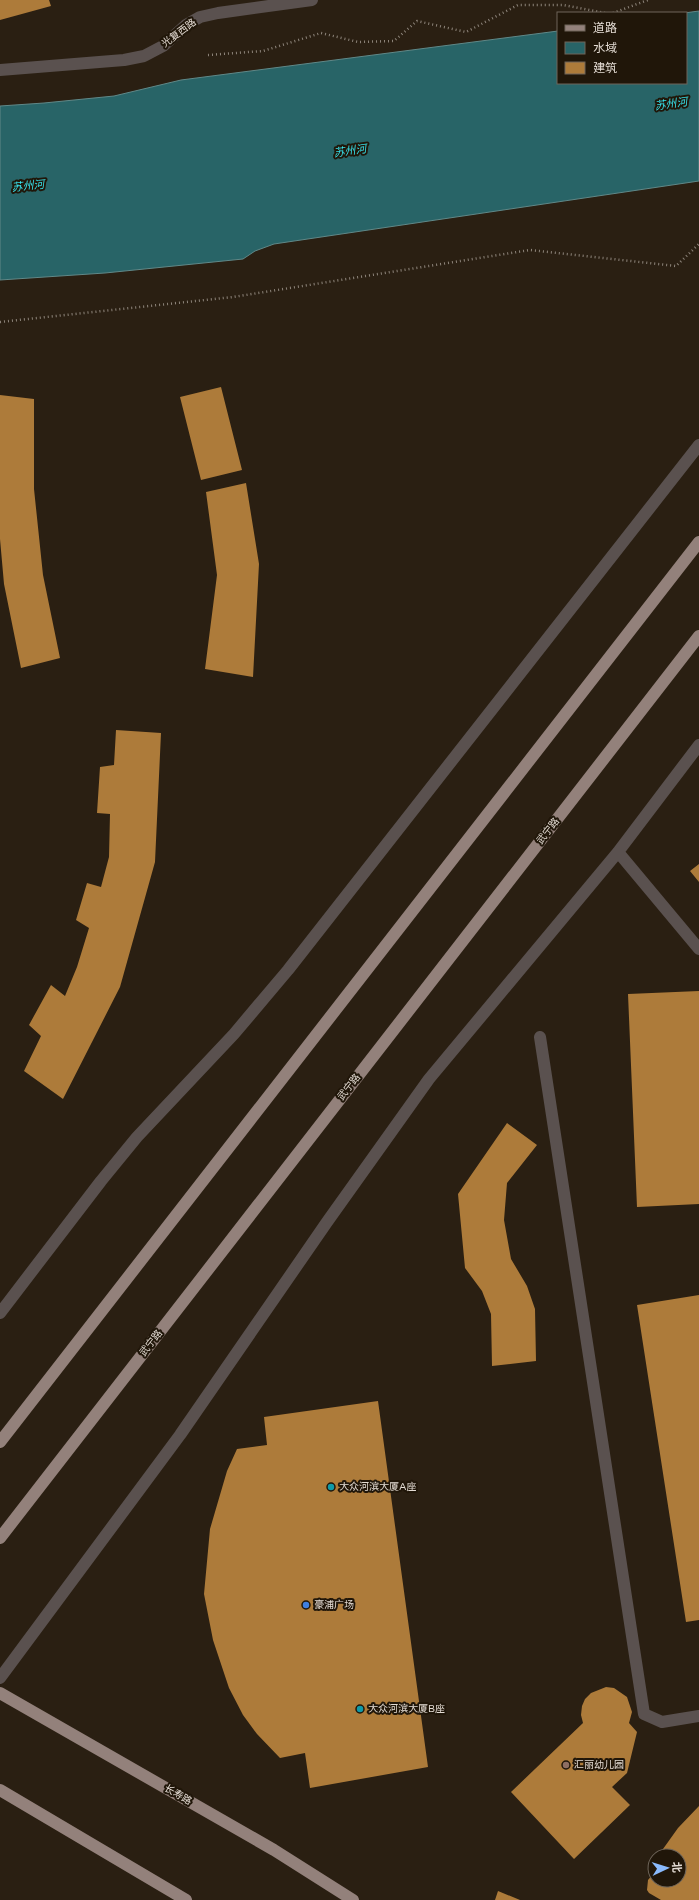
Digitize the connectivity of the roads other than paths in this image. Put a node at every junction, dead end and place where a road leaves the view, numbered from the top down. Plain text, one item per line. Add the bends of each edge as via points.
1 (312, 0) edge
2 (0, 70) edge
3 (699, 445) edge
4 (699, 542) edge
5 (699, 636) edge
6 (699, 745) edge
7 (618, 852) junction
8 (699, 949) edge
9 (540, 1037) dead end
10 (0, 1313) edge
11 (0, 1442) edge
12 (0, 1538) edge
13 (0, 1678) edge
14 (0, 1693) edge
15 (699, 1716) edge
16 (0, 1790) edge
17 (186, 1900) edge
18 (353, 1900) edge

1 - 2 street, 光复西路 via 218,12 200,17 186,25 164,46 144,56 124,60
3 - 10 street via 288,970 234,1034 137,1137
4 - 11 main road
5 - 12 main road, 武宁路
6 - 7 street
7 - 8 street
7 - 13 street via 429,1079 180,1435
9 - 15 street via 644,1714 662,1722
14 - 18 main road, 长寿路 via 274,1850
16 - 17 main road

